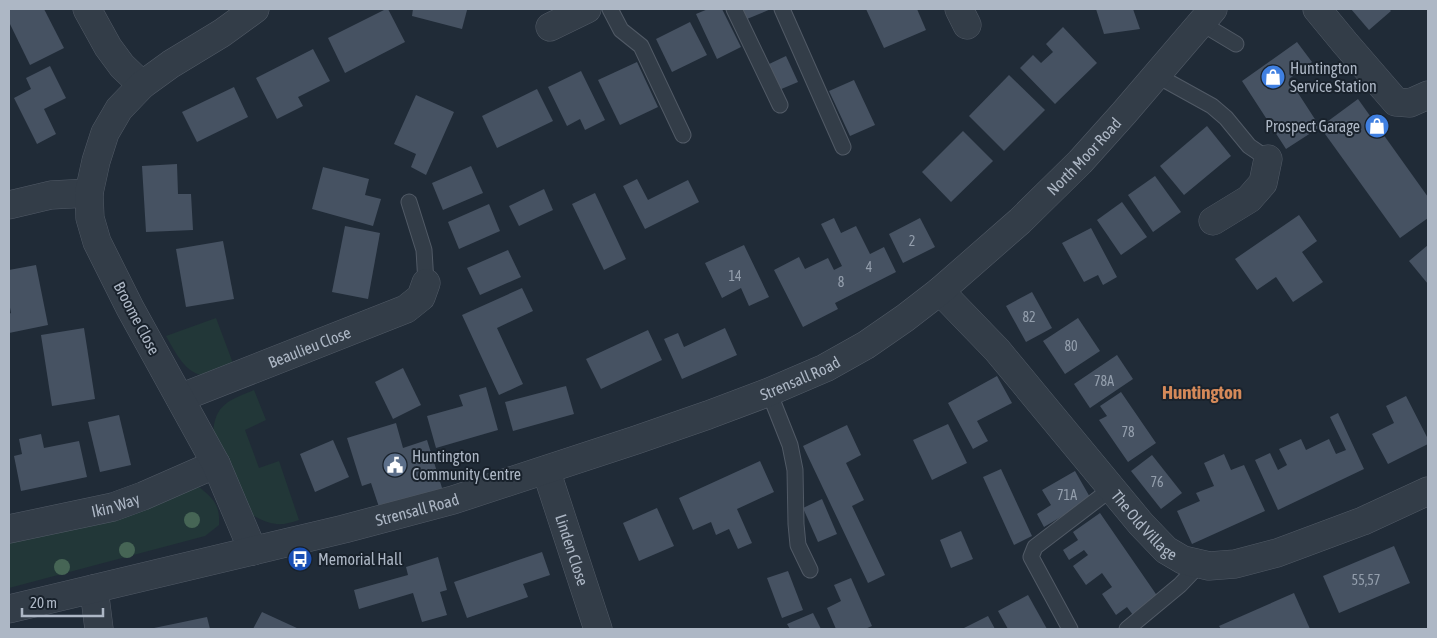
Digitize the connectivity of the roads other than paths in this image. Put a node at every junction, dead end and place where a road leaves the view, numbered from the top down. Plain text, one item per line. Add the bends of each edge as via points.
1 (88, 9) edge
2 (255, 9) edge
3 (587, 9) edge
4 (610, 9) edge
5 (734, 9) edge
6 (782, 9) edge
7 (1317, 9) edge
8 (1207, 16) edge
9 (550, 27) dead end
10 (1236, 44) dead end
11 (1156, 75) junction
12 (142, 85) junction
13 (1427, 98) edge
14 (780, 105) dead end
15 (683, 135) dead end
16 (843, 147) dead end
17 (1268, 159) joint
18 (89, 193) junction
19 (409, 202) dead end
20 (9, 205) edge
21 (1213, 222) dead end
22 (426, 283) joint
23 (940, 291) junction
24 (769, 392) junction
25 (180, 398) junction
26 (216, 464) junction
27 (546, 470) junction
28 (1111, 489) junction
29 (1428, 491) edge
30 (9, 529) edge
31 (252, 551) junction
32 (1198, 565) junction
33 (810, 570) dead end
34 (94, 589) junction
35 (9, 609) edge
36 (99, 629) edge
37 (598, 629) edge
38 (1070, 629) edge
39 (1127, 629) edge

1 - 12 street via 108,48
2 - 12 street, Broome Close
3 - 9 street
4 - 15 lane via 621,30 641,46
5 - 14 lane
6 - 16 lane
7 - 13 street via 1396,102 1410,103
8 - 10 lane
8 - 11 street, North Moor Road
11 - 17 lane via 1212,106 1249,146
11 - 23 street, North Moor Road via 1080,162 1020,221
12 - 18 street, Broome Close via 119,109 105,132
17 - 21 street via 1263,182 1248,199
18 - 20 street via 51,195
18 - 25 street, Broome Close via 90,218 97,242
19 - 22 lane via 424,250
22 - 25 street, Beaulieu Close via 421,297 406,309
23 - 24 street, Strensall Road via 866,345 825,368
23 - 28 street, The Old Village via 997,350
24 - 27 street, Strensall Road
24 - 33 lane via 790,445 795,470 798,544
25 - 26 street, Broome Close
26 - 30 street, Ikin Way via 113,507
26 - 31 street, Broome Close
27 - 31 street, Strensall Road via 453,500
27 - 37 street, Linden Close
28 - 32 street, The Old Village via 1166,550
28 - 38 lane via 1035,547 1031,557
29 - 32 street, The Old Village via 1363,521 1277,553 1235,564
31 - 34 street, Strensall Road
32 - 39 lane via 1180,585
34 - 35 street, Strensall Road
34 - 36 street

